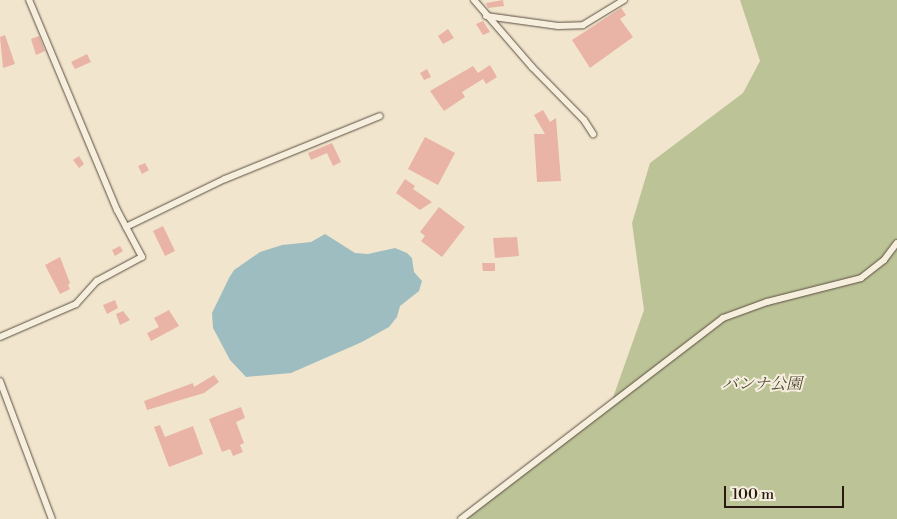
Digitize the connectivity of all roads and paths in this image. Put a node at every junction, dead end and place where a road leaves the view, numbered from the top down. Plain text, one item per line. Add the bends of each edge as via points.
1 (29, 0) edge
2 (474, 0) edge
3 (624, 0) edge
4 (486, 16) junction
5 (380, 116) dead end
6 (594, 134) dead end
7 (126, 227) junction
8 (897, 244) edge
9 (0, 337) edge
10 (0, 382) edge
11 (52, 519) edge
12 (461, 519) edge

1 - 7 street
2 - 4 street
3 - 4 street via 583,24 558,26
4 - 6 street via 564,97
5 - 7 street via 225,179
7 - 9 street via 142,257 97,281 76,304
8 - 12 street via 876,268 861,278 767,302 723,318
10 - 11 street

